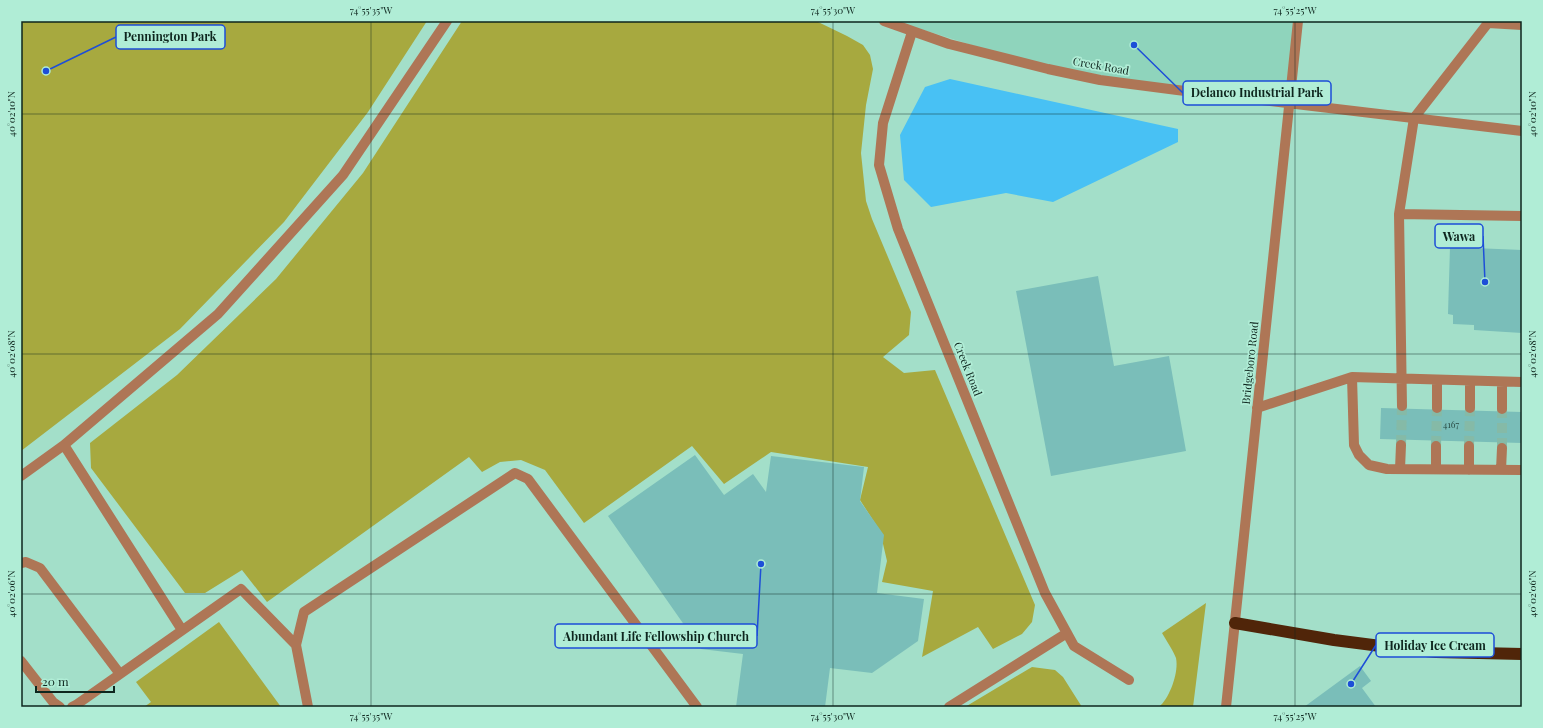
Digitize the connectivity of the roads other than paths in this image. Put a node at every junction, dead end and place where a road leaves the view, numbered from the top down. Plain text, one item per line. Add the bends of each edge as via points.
1 (447, 21) edge
2 (884, 21) edge
3 (1298, 21) edge
4 (1522, 25) edge
5 (912, 32) junction
6 (1289, 104) junction
7 (1414, 118) junction
8 (1522, 131) edge
9 (1399, 214) junction
10 (1522, 216) edge
11 (1352, 377) junction
12 (1402, 379) junction
13 (1437, 380) junction
14 (1470, 381) junction
15 (1502, 382) junction
16 (1522, 382) edge
17 (1402, 406) tunnel mouth
18 (1257, 408) junction
19 (1437, 408) tunnel mouth
20 (1470, 408) tunnel mouth
21 (1502, 409) tunnel mouth
22 (64, 445) junction
23 (1401, 445) tunnel mouth
24 (1436, 446) tunnel mouth
25 (1469, 446) tunnel mouth
26 (1502, 448) tunnel mouth
27 (1400, 469) junction
28 (1436, 469) junction
29 (1469, 470) junction
30 (1502, 470) junction
31 (1522, 470) edge
32 (21, 476) edge
33 (21, 562) edge
34 (1235, 623) junction
35 (182, 630) junction
36 (1067, 633) junction
37 (296, 645) junction
38 (1522, 654) edge
39 (21, 661) edge
40 (120, 674) junction
41 (1129, 680) dead end
42 (60, 707) edge
43 (72, 707) edge
44 (308, 707) edge
45 (697, 707) edge
46 (949, 707) edge
47 (1226, 707) edge

1 - 22 street via 343,175 218,314
2 - 5 street, Creek Road
3 - 6 street, Bridgeboro Road
4 - 7 street via 1488,22
5 - 6 street, Creek Road via 949,44 1100,80
5 - 36 street, Creek Road via 883,123 879,165 901,236 1045,593
6 - 7 street, Creek Road
6 - 18 street, Bridgeboro Road
7 - 8 street, Creek Road
7 - 9 street
9 - 10 street
9 - 12 street
11 - 12 street
11 - 18 street
11 - 27 street via 1354,445 1359,456 1368,465
12 - 13 street
12 - 17 street
13 - 14 street
13 - 19 street
14 - 15 street
14 - 20 street
15 - 16 street
15 - 21 street
18 - 34 street, Bridgeboro Road
22 - 32 street
22 - 35 street
23 - 27 street
24 - 28 street
25 - 29 street
26 - 30 street
27 - 28 street
28 - 29 street
29 - 30 street
30 - 31 street
33 - 40 street via 40,568
34 - 38 highway via 1389,647 1436,652
34 - 47 street, Bridgeboro Road
35 - 37 street via 240,589
35 - 40 street
36 - 41 street, Creek Road via 1074,646
36 - 46 street
37 - 44 street
37 - 45 street via 304,612 515,473 528,479 532,484
39 - 42 street via 53,702
40 - 43 street

